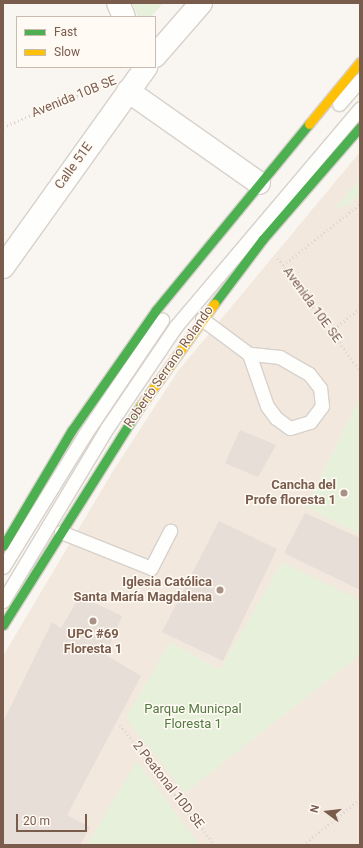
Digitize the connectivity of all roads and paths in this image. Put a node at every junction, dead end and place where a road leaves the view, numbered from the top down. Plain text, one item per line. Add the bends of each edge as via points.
1 (118, 3) edge
2 (201, 3) edge
3 (124, 16) edge
4 (156, 55) edge
5 (360, 62) edge
6 (143, 68) edge
7 (360, 80) edge
8 (119, 87) junction
9 (360, 108) edge
10 (3, 126) edge
11 (360, 127) edge
12 (259, 183) junction
13 (360, 204) edge
14 (263, 239) junction
15 (283, 265) junction
16 (3, 267) edge
17 (360, 308) edge
18 (202, 319) junction
19 (331, 331) junction
20 (249, 354) junction
21 (360, 371) edge
22 (170, 531) dead end
23 (61, 532) junction
24 (3, 546) edge
25 (3, 567) edge
26 (3, 601) edge
27 (3, 625) edge
28 (120, 725) dead end
29 (360, 799) edge
30 (215, 845) edge
31 (303, 845) edge

1 - 3 street
2 - 4 street, Calle 51E
5 - 12 main road
6 - 8 street, Calle 51E
7 - 25 lane via 164,318 85,434
8 - 10 path, Avenida 10B SE
8 - 12 street
8 - 16 street, Calle 51E
9 - 26 lane, Roberto Serrano Rolando via 176,326 107,428
11 - 14 main road, Roberto Serrano Rolando
12 - 24 main road via 156,310 72,430
13 - 15 path
14 - 15 path, Avenida 10E SE
14 - 18 main road, Roberto Serrano Rolando
15 - 19 path, Avenida 10E SE
17 - 19 path
18 - 20 lane
18 - 23 main road, Roberto Serrano Rolando via 129,422
19 - 21 path, Avenida 10E SE
20 - 20 lane via 267,406 276,418 290,428 310,422 322,406 320,388 309,374 280,357
22 - 23 lane via 151,568
23 - 27 main road, Roberto Serrano Rolando
28 - 30 path, 2 Peatonal 10D SE
29 - 31 path

